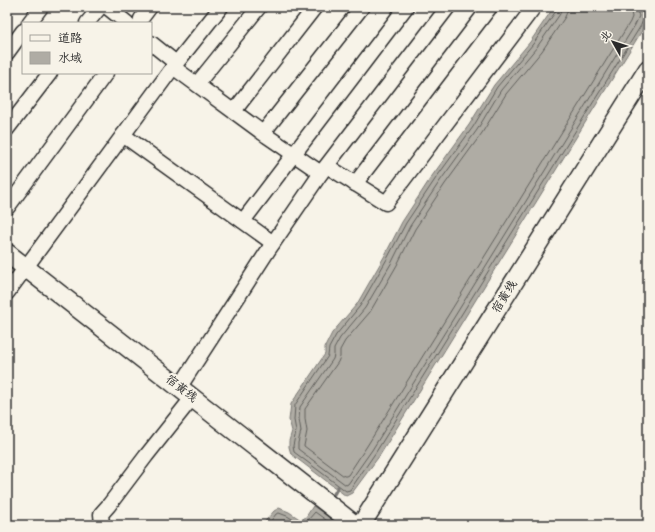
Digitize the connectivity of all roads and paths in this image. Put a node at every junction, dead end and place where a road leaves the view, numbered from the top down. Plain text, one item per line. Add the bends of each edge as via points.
1 (41, 7) edge
2 (100, 7) edge
3 (107, 7) edge
4 (150, 7) edge
5 (221, 7) edge
6 (259, 7) edge
7 (315, 7) edge
8 (362, 7) edge
9 (406, 7) edge
10 (448, 7) edge
11 (490, 7) edge
12 (534, 7) edge
13 (30, 22) edge
14 (89, 22) edge
15 (126, 22) edge
16 (140, 22) edge
17 (22, 32) edge
18 (152, 44) edge
19 (7, 53) edge
20 (175, 65) junction
21 (648, 69) edge
22 (49, 74) edge
23 (105, 74) edge
24 (197, 84) junction
25 (234, 111) junction
26 (7, 129) edge
27 (264, 133) junction
28 (123, 135) junction
29 (294, 154) junction
30 (324, 169) junction
31 (355, 184) junction
32 (7, 208) edge
33 (243, 221) junction
34 (273, 242) junction
35 (7, 253) edge
36 (25, 268) junction
37 (7, 293) edge
38 (186, 393) junction
39 (104, 525) edge
40 (355, 525) edge
41 (362, 525) edge

1 - 13 street
2 - 14 street
3 - 15 street
4 - 16 street
5 - 20 street
6 - 24 street
7 - 25 street
8 - 27 street
9 - 29 street
10 - 30 street
11 - 31 street
12 - 31 street via 386,203
17 - 19 street
18 - 20 street
20 - 24 street
20 - 28 street
21 - 41 main road, 宿黄线
22 - 26 street
23 - 32 street
24 - 25 street
25 - 27 street
27 - 29 street
28 - 33 street
28 - 36 street
29 - 30 street
29 - 33 street
30 - 31 street
30 - 34 street
33 - 34 street
34 - 38 street
35 - 36 main road, 宿黄线
36 - 37 street
36 - 38 main road, 宿黄线
38 - 39 street via 146,456 101,514
38 - 40 main road, 宿黄线

